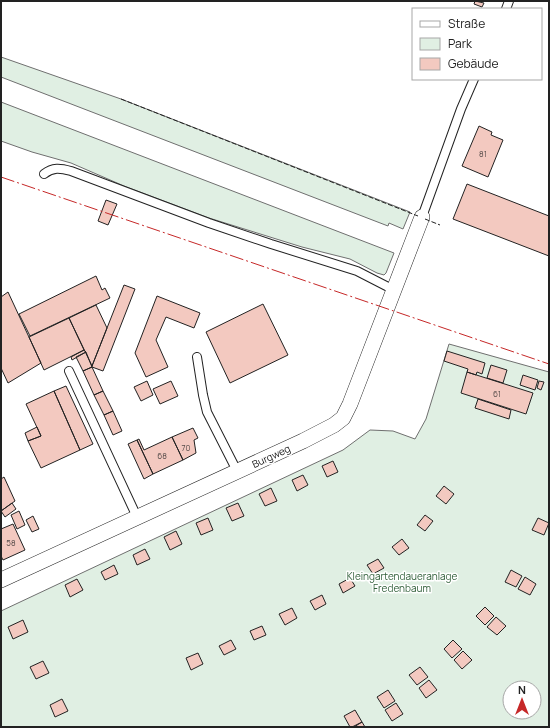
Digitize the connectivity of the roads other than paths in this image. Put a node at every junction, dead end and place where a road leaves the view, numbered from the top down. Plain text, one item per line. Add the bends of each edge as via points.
1 (474, 80) edge
2 (44, 174) dead end
3 (422, 217) joint
4 (394, 290) junction
5 (197, 357) dead end
6 (69, 371) dead end
7 (237, 471) junction
8 (137, 517) junction
9 (1, 580) edge

1 - 3 lane
2 - 4 lane via 60,168 71,171 209,223 357,271
3 - 4 street, Burgweg
4 - 7 street, Burgweg via 343,418 322,432
5 - 7 lane via 208,412
6 - 8 lane
7 - 8 street, Burgweg
8 - 9 street, Burgweg

